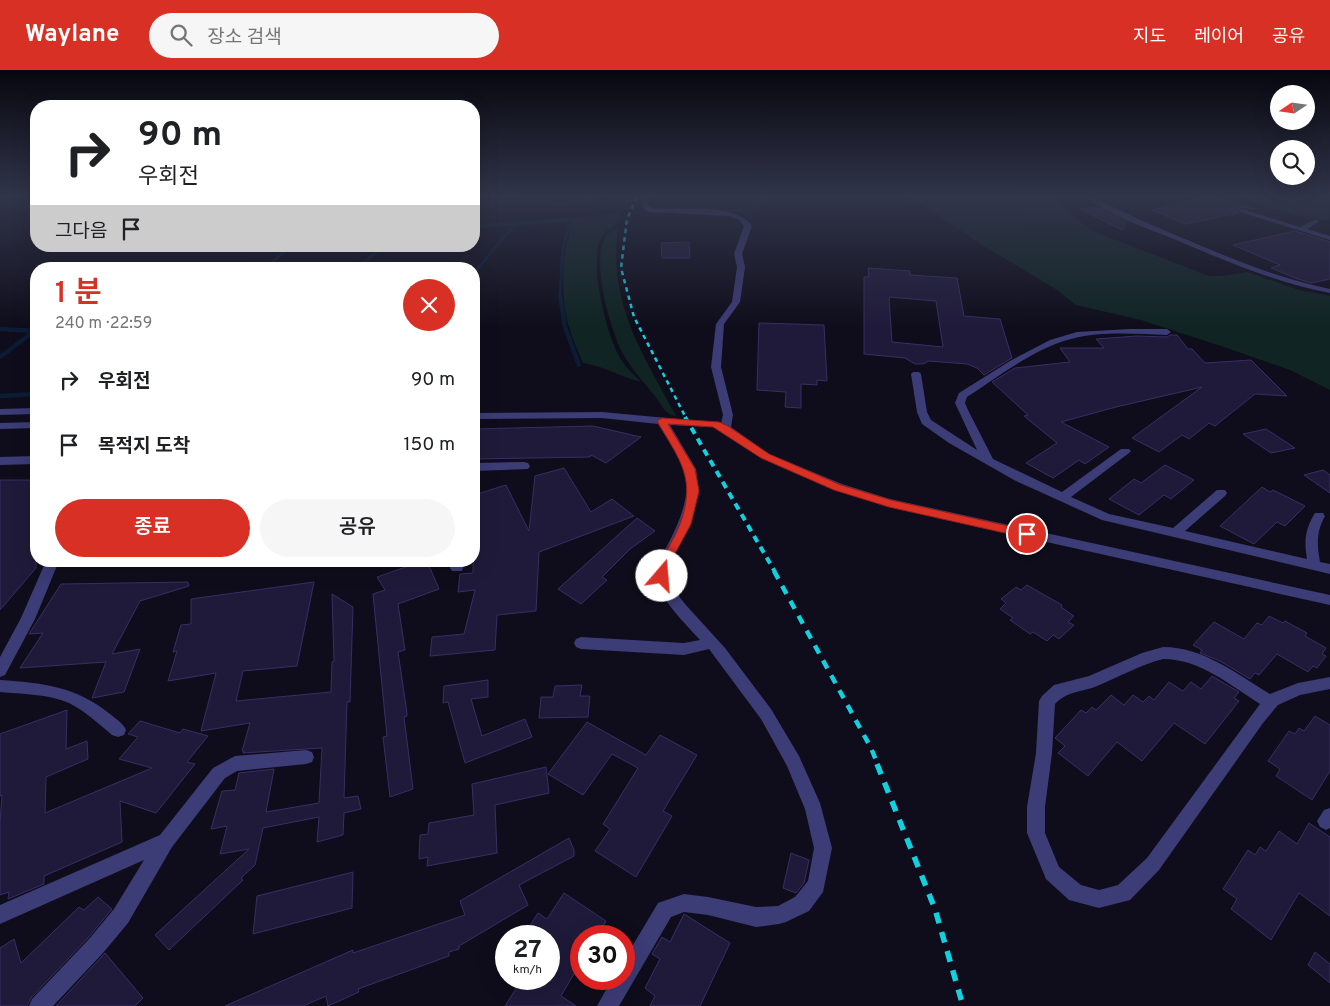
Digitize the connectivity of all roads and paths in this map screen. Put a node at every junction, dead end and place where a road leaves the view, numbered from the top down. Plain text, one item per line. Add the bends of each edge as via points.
1 (743, 241) edge
2 (1184, 241) edge
3 (1330, 286) edge
4 (1318, 289) junction
5 (1330, 291) edge
6 (1167, 332) dead end
7 (916, 374) dead end
8 (30, 411) edge
9 (0, 412) edge
10 (480, 416) edge
11 (662, 421) junction
12 (30, 425) edge
13 (0, 426) edge
14 (725, 428) junction
15 (1125, 451) dead end
16 (30, 460) edge
17 (0, 461) edge
18 (990, 462) junction
19 (524, 466) dead end
20 (480, 467) edge
21 (1221, 493) dead end
22 (1063, 498) junction
23 (1319, 516) dead end
24 (1174, 534) junction
25 (1314, 566) junction
26 (50, 567) edge
27 (1330, 569) edge
28 (1330, 600) edge
29 (581, 643) dead end
30 (711, 643) junction
31 (0, 671) edge
32 (1330, 683) edge
33 (0, 686) edge
34 (1270, 703) junction
35 (118, 730) dead end
36 (306, 757) dead end
37 (166, 841) junction
38 (0, 916) edge
39 (635, 959) edge
40 (616, 990) edge
41 (39, 1006) edge
42 (606, 1006) edge

1 - 14 street via 738,254 741,267 736,302 720,324 716,367 728,415
2 - 4 street via 1272,278
3 - 4 street
4 - 5 street
6 - 18 street via 1069,337 1045,345 964,395 960,403 965,419
7 - 18 street via 926,422
8 - 9 street
10 - 11 street via 602,415
11 - 14 street via 715,424
11 - 30 street via 690,469 693,491 686,524 665,561 662,576 680,608
12 - 13 street
14 - 28 street via 765,456 838,487 889,503
15 - 22 street
16 - 17 street
18 - 22 street
19 - 20 street
21 - 24 street
22 - 24 street via 1106,517
23 - 25 street via 1312,527 1310,540
24 - 25 street
25 - 27 street
26 - 31 street via 28,619
29 - 30 street via 684,649
30 - 39 street via 766,714 814,809 823,848 816,885 802,904 779,915 756,917 684,903 665,910
32 - 34 street via 1298,689
33 - 35 street via 70,697 92,709
34 - 34 street via 1153,864 1123,892 1098,899 1076,893 1052,873 1036,833 1036,807 1047,701 1059,690 1091,682 1146,657 1163,653 1200,660
36 - 37 street via 235,764 219,774
37 - 38 street
37 - 41 street via 121,916
40 - 42 street

